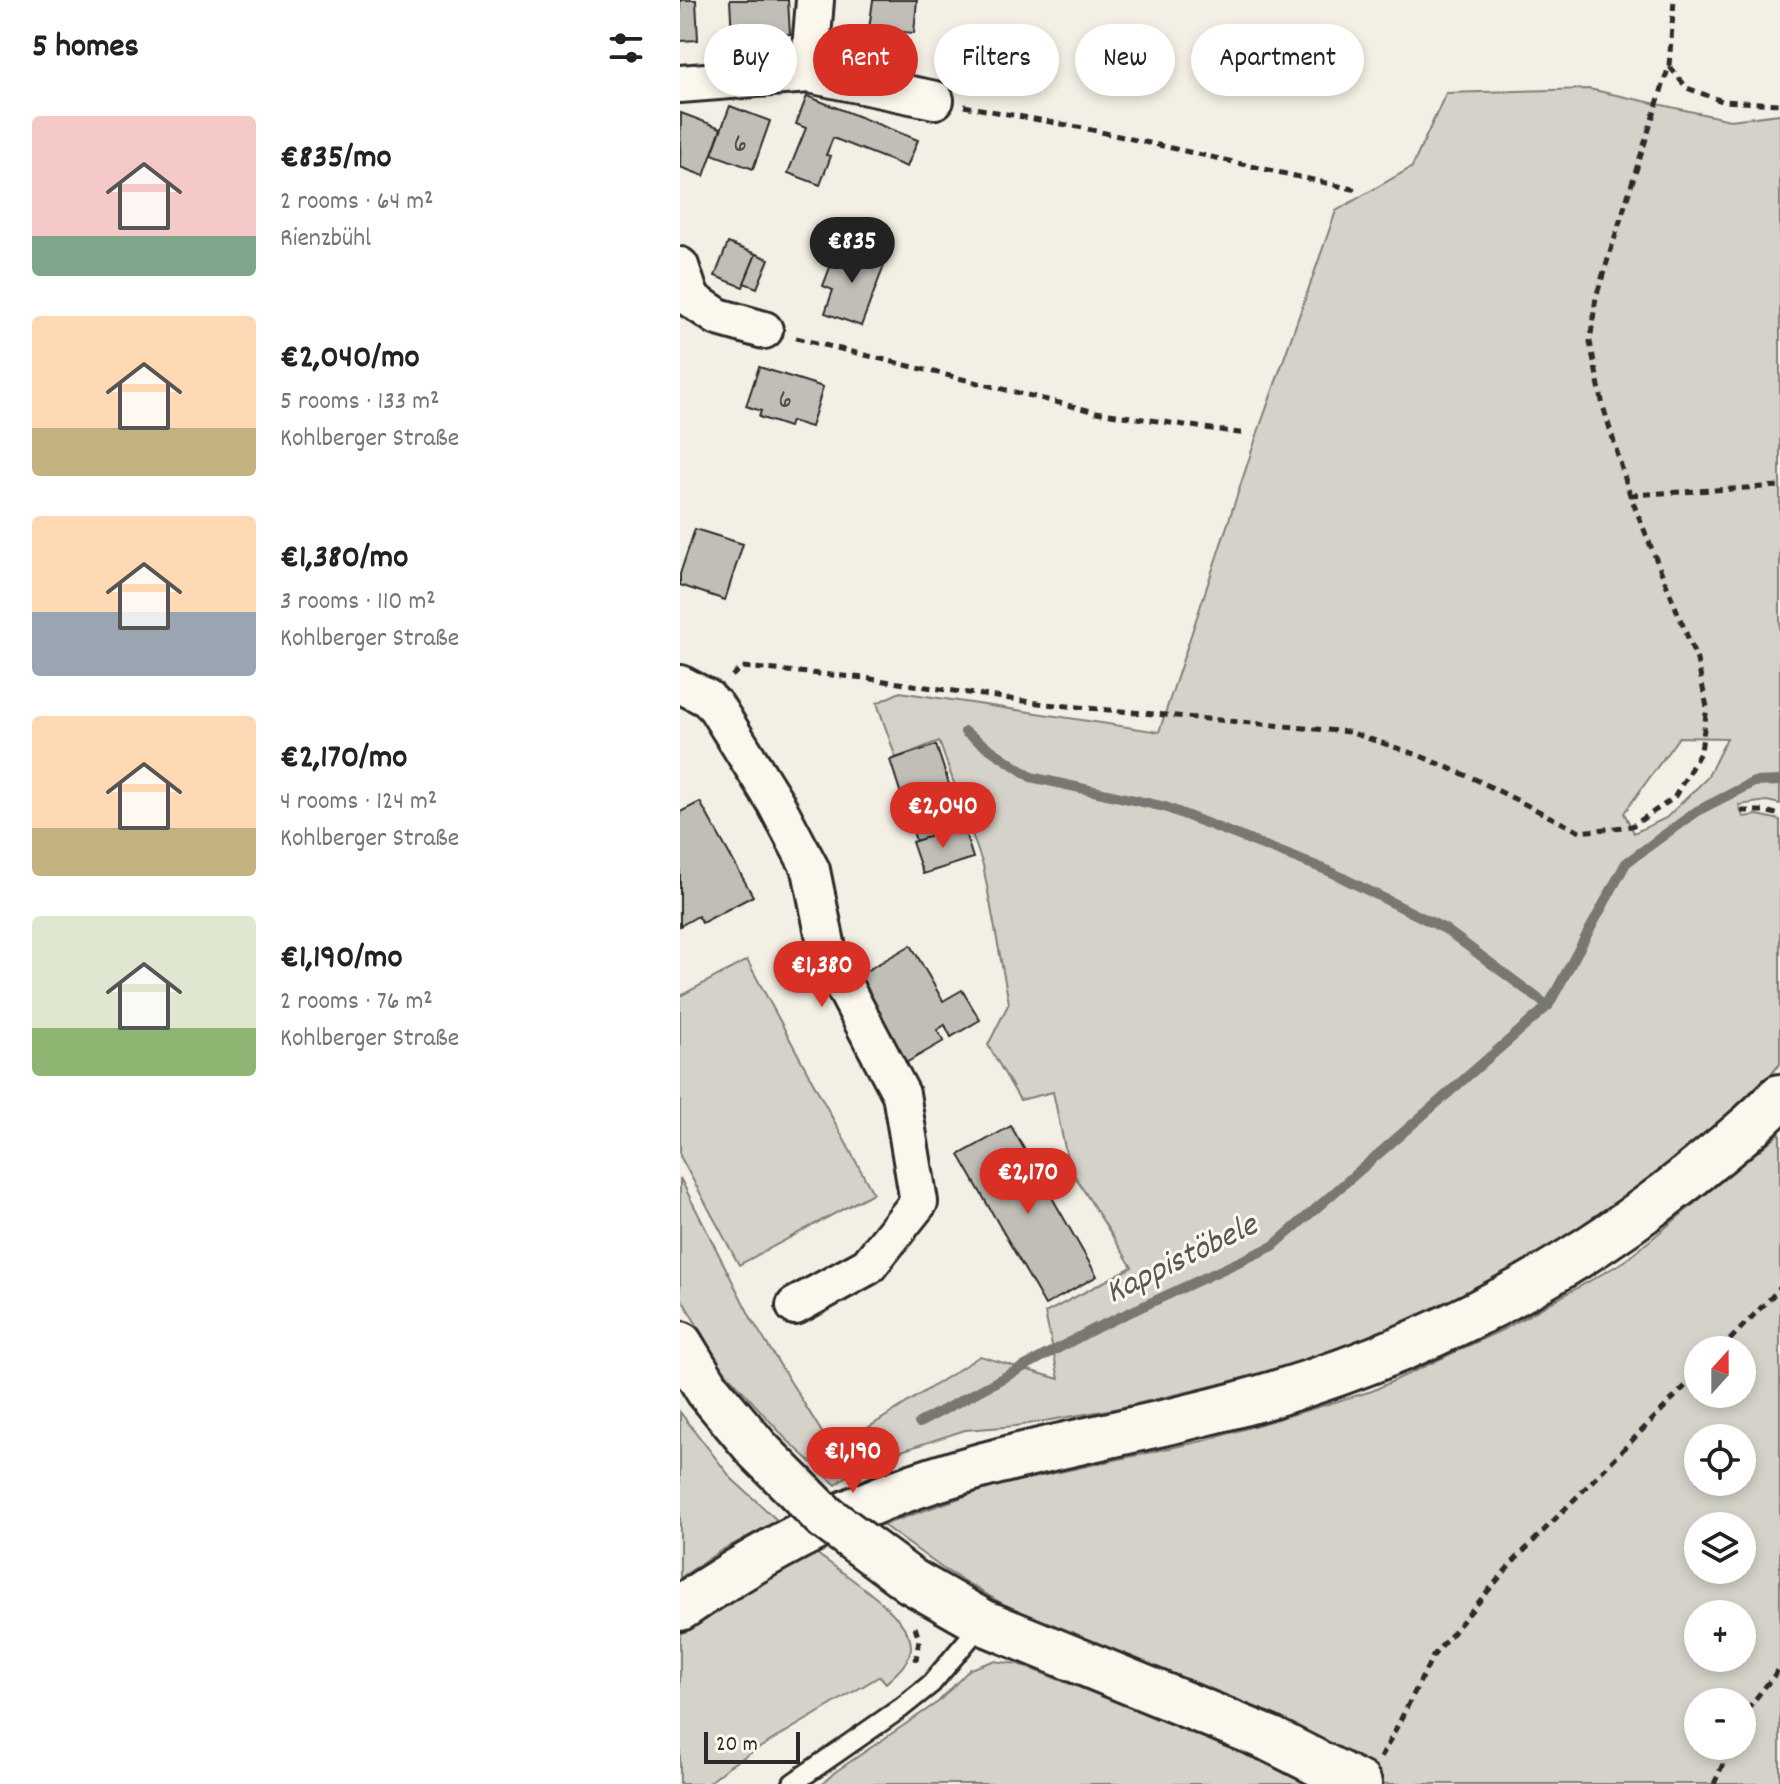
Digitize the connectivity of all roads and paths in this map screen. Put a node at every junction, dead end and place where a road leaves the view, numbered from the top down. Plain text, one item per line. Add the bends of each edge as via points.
1 (815, 0) edge
2 (1674, 0) edge
3 (1669, 66) junction
4 (809, 74) junction
5 (680, 84) edge
6 (935, 100) joint
7 (1780, 104) edge
8 (1357, 190) dead end
9 (680, 266) edge
10 (764, 330) joint
11 (1246, 434) dead end
12 (1780, 486) edge
13 (1630, 495) junction
14 (694, 691) edge
15 (1741, 811) dead end
16 (1780, 815) edge
17 (1780, 1097) edge
18 (1780, 1288) edge
19 (795, 1306) dead end
20 (1734, 1336) edge
21 (680, 1344) edge
22 (1684, 1387) edge
23 (911, 1599) junction
24 (680, 1608) edge
25 (983, 1622) junction
26 (1780, 1668) edge
27 (1756, 1698) edge
28 (901, 1708) junction
29 (1725, 1760) edge
30 (1367, 1778) edge
31 (793, 1783) edge
32 (1714, 1784) edge

1 - 4 street
2 - 3 path
3 - 7 path via 1687,88 1722,101
3 - 13 path via 1596,297 1590,342
4 - 5 street
4 - 6 street
6 - 8 path
9 - 10 street via 691,299 718,317
10 - 11 path via 1096,412
12 - 13 path
13 - 14 path via 1697,660 1707,707 1701,751 1674,798 1632,826 1580,832 1466,775 1349,732 1045,704 742,667
14 - 19 street via 716,707 811,870 829,958 901,1094 919,1202 868,1266
15 - 16 path
17 - 24 main road via 1750,1128 1652,1206 1560,1269 1471,1318 1379,1360 1272,1395 1017,1456 914,1487 744,1565
18 - 20 path
21 - 23 main road, bridge via 708,1390 759,1451
22 - 30 path via 1511,1564 1433,1656
23 - 25 main road
23 - 28 path via 919,1639 917,1659 894,1688
25 - 28 lane via 931,1684
25 - 30 main road
26 - 27 path
28 - 31 lane
29 - 32 path

